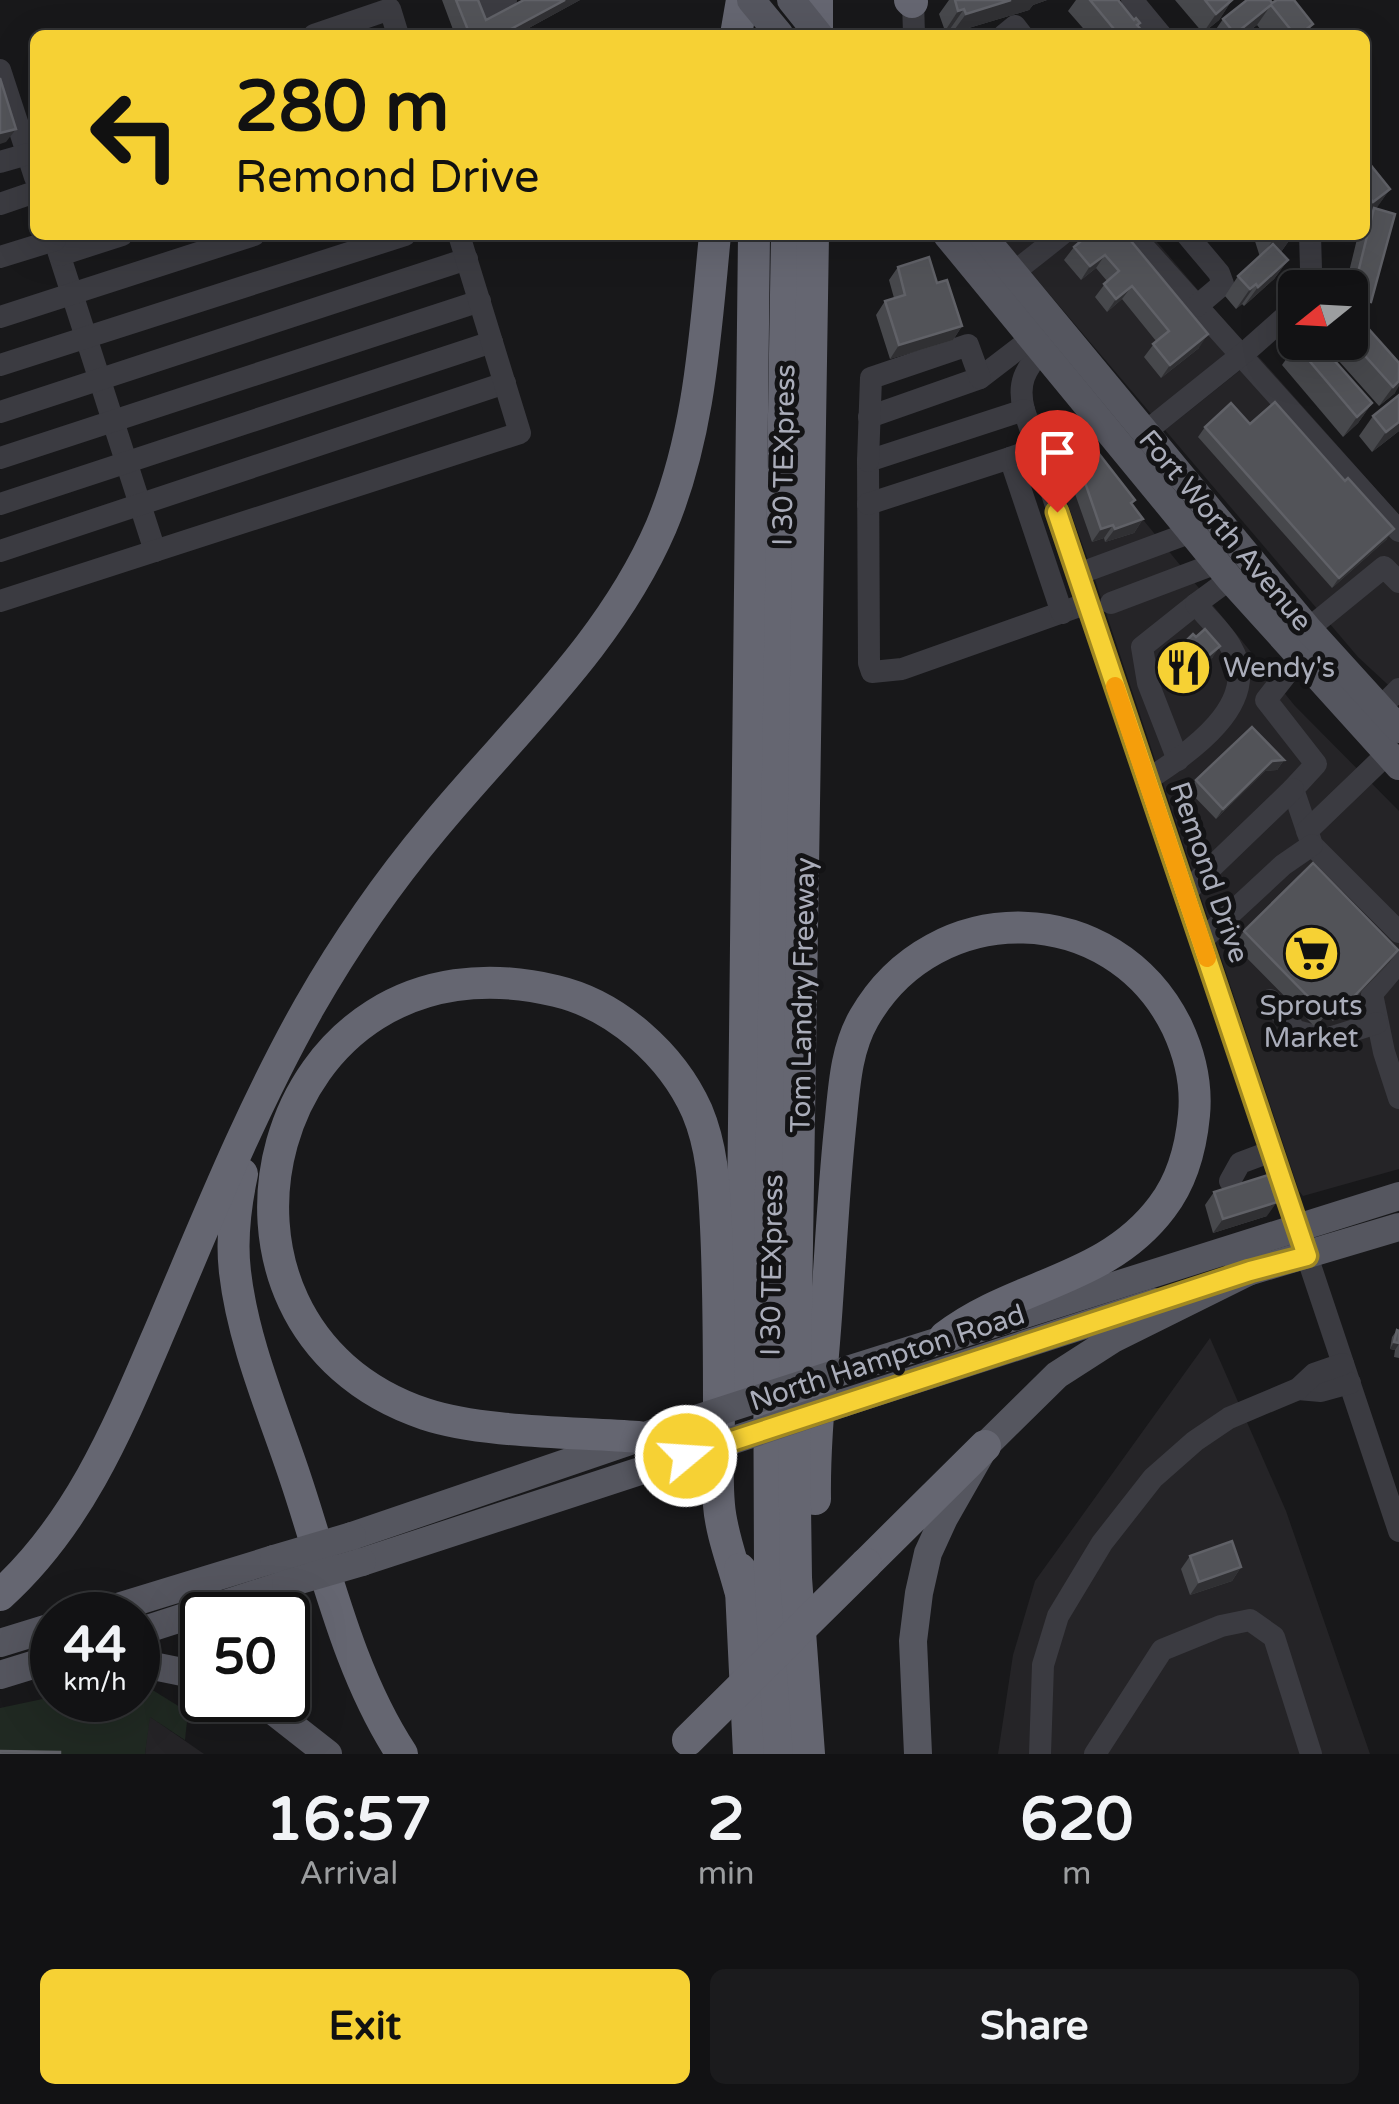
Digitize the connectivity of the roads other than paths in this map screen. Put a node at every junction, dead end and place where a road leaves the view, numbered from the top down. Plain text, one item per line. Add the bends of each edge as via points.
1 (477, 0) edge
2 (506, 0) edge
3 (742, 0) edge
4 (754, 0) edge
5 (790, 0) edge
6 (817, 0) edge
7 (912, 0) edge
8 (1132, 0) edge
9 (329, 30) edge
10 (396, 30) edge
11 (737, 30) edge
12 (757, 30) edge
13 (776, 30) edge
14 (790, 30) edge
15 (814, 30) edge
16 (818, 30) edge
17 (914, 30) edge
18 (1157, 30) edge
19 (0, 70) edge
20 (30, 155) edge
21 (30, 161) edge
22 (0, 162) edge
23 (30, 164) edge
24 (0, 204) edge
25 (239, 240) edge
26 (390, 240) edge
27 (461, 240) edge
28 (716, 240) edge
29 (754, 240) edge
30 (787, 240) edge
31 (814, 240) edge
32 (1055, 240) edge
33 (1137, 240) edge
34 (1192, 240) edge
35 (1310, 240) edge
36 (56, 243) edge
37 (979, 246) edge
38 (0, 257) edge
39 (467, 259) junction
40 (1311, 270) edge
41 (1013, 273) junction
42 (72, 294) junction
43 (480, 301) junction
44 (1196, 306) junction
45 (0, 317) edge
46 (1278, 323) edge
47 (86, 338) junction
48 (1045, 340) junction
49 (492, 342) junction
50 (1240, 356) junction
51 (0, 365) edge
52 (980, 378) junction
53 (100, 380) junction
54 (505, 383) junction
55 (1024, 410) junction
56 (0, 412) edge
57 (869, 417) junction
58 (113, 422) junction
59 (1134, 442) junction
60 (1036, 449) junction
61 (0, 458) edge
62 (1010, 458) junction
63 (126, 462) junction
64 (868, 462) junction
65 (0, 504) edge
66 (140, 504) junction
67 (868, 504) junction
68 (1399, 531) edge
69 (1192, 532) junction
70 (0, 550) edge
71 (155, 551) junction
72 (1224, 571) junction
73 (1078, 574) junction
74 (1399, 582) edge
75 (0, 602) edge
76 (1099, 603) junction
77 (1196, 604) junction
78 (1062, 613) junction
79 (1308, 642) junction
80 (1240, 687) junction
81 (1266, 700) junction
82 (1394, 731) edge
83 (1178, 760) junction
84 (1147, 780) junction
85 (1292, 788) junction
86 (1310, 838) junction
87 (1185, 893) junction
88 (1399, 932) edge
89 (1201, 941) junction
90 (1399, 962) edge
91 (1270, 1000) dead end
92 (1377, 1023) junction
93 (1399, 1098) edge
94 (244, 1132) junction
95 (1272, 1151) junction
96 (1230, 1181) dead end
97 (1399, 1196) edge
98 (1399, 1227) edge
99 (1298, 1228) junction
100 (1307, 1256) junction
101 (1250, 1271) junction
102 (945, 1337) junction
103 (1346, 1374) junction
104 (638, 1437) junction
105 (985, 1446) junction
106 (1399, 1531) edge
107 (357, 1549) junction
108 (280, 1572) junction
109 (740, 1590) junction
110 (0, 1595) edge
111 (160, 1599) edge
112 (160, 1623) edge
113 (30, 1634) edge
114 (0, 1643) edge
115 (30, 1665) edge
116 (804, 1671) junction
117 (0, 1675) edge
118 (30, 1682) edge
119 (0, 1688) edge
120 (287, 1722) edge
121 (396, 1742) edge
122 (680, 1747) edge
123 (328, 1754) edge
124 (419, 1754) edge
125 (749, 1754) edge
126 (780, 1754) edge
127 (809, 1754) edge
128 (918, 1754) edge
129 (1040, 1754) edge
130 (1095, 1754) edge
131 (1311, 1754) edge

1 - 2 street via 482,13
3 - 11 highway
4 - 12 highway
4 - 13 main road, bridge
5 - 14 highway
5 - 15 main road, bridge
6 - 16 highway
7 - 17 street
8 - 18 street
9 - 10 street via 390,10
19 - 20 street
21 - 22 street
23 - 24 street
25 - 42 street
26 - 47 street
27 - 39 street
28 - 94 highway via 693,424 680,476 636,577 569,675 435,825 368,913 309,1007
29 - 109 highway, Tom Landry Freeway
30 - 126 highway, I 30 TEXpress via 769,1308 770,1570
31 - 116 highway, Tom Landry Freeway via 794,1435
32 - 41 street
33 - 44 street
34 - 44 street via 1223,284
35 - 40 street
36 - 38 street
36 - 42 street
37 - 41 main road, Fort Worth Avenue
37 - 48 main road, Fort Worth Avenue
39 - 43 street
39 - 53 street
41 - 48 main road, Fort Worth Avenue
42 - 45 street
42 - 47 street
43 - 49 street
43 - 58 street
44 - 50 street
46 - 50 street
47 - 51 street
47 - 53 street
48 - 52 street
48 - 55 street, Remond Drive via 1022,375
48 - 59 main road, Fort Worth Avenue
49 - 54 street
49 - 63 street
50 - 59 street
50 - 68 street
52 - 57 street
52 - 57 street via 968,346 878,374 871,378
53 - 56 street
53 - 58 street
54 - 66 street
54 - 71 street via 520,433
55 - 60 street, Remond Drive
55 - 64 street
57 - 64 street
58 - 61 street
58 - 63 street
59 - 69 main road, Fort Worth Avenue
59 - 79 main road, Fort Worth Avenue
60 - 62 street
60 - 73 street, Remond Drive
62 - 67 street
62 - 78 street
63 - 65 street
63 - 66 street
64 - 67 street
66 - 70 street
66 - 71 street
67 - 78 street via 872,672 902,669
69 - 72 main road, Fort Worth Avenue
69 - 73 street
71 - 75 street
72 - 76 street
72 - 77 street
72 - 79 main road, Fort Worth Avenue
73 - 76 street, Remond Drive
74 - 79 street via 1384,567
76 - 78 street
76 - 84 street, Remond Drive
77 - 80 street via 1233,649
77 - 83 street via 1142,647 1148,683
79 - 81 street
79 - 82 main road, Fort Worth Avenue
79 - 82 main road, Fort Worth Avenue
80 - 81 street
80 - 83 street via 1226,715
81 - 85 street via 1316,764
82 - 86 street
83 - 84 street
84 - 87 street, Remond Drive
85 - 86 street
85 - 87 street
86 - 88 street
86 - 89 street
87 - 89 street, Remond Drive
89 - 95 street, Remond Drive
90 - 92 street via 1372,994
91 - 92 street via 1296,1031 1326,1039
92 - 93 street
94 - 110 highway via 98,1466 65,1524
94 - 121 highway via 233,1238 242,1307 358,1666
95 - 96 street via 1240,1163
95 - 99 street, Remond Drive
97 - 99 main road, North Hampton Road
98 - 100 main road, North Hampton Road
99 - 100 street, Remond Drive
99 - 102 main road, North Hampton Road
100 - 101 main road, North Hampton Road
100 - 103 street, Remond Drive
101 - 105 main road via 1113,1339 1058,1375
101 - 107 main road, North Hampton Road, bridge via 686,1456
102 - 104 main road, North Hampton Road, bridge
102 - 116 highway via 972,1316 1093,1266 1128,1244 1163,1206 1182,1169 1196,1096 1184,1042 1133,968 1056,930 975,932 920,956 863,1019 852,1045 838,1151 815,1485 818,1620
103 - 106 street, Remond Drive
103 - 129 street via 1314,1374 1298,1390 1229,1418 1153,1478 1102,1543 1058,1616 1043,1665
104 - 107 main road, North Hampton Road
104 - 109 highway via 426,1415 368,1386 302,1315 278,1254 272,1217 281,1143 308,1080 375,1015 433,989 468,982 534,985 622,1022 682,1084 713,1163 719,1507
105 - 122 highway, bridge
105 - 128 main road via 928,1553 919,1593
107 - 108 main road, North Hampton Road, bridge
108 - 111 main road, North Hampton Road
108 - 112 main road, North Hampton Road
109 - 125 highway, Tom Landry Freeway
113 - 114 main road
115 - 117 main road
116 - 127 highway, Tom Landry Freeway
118 - 119 main road
120 - 123 main road
121 - 124 highway
130 - 131 street via 1162,1650 1250,1620 1274,1637

